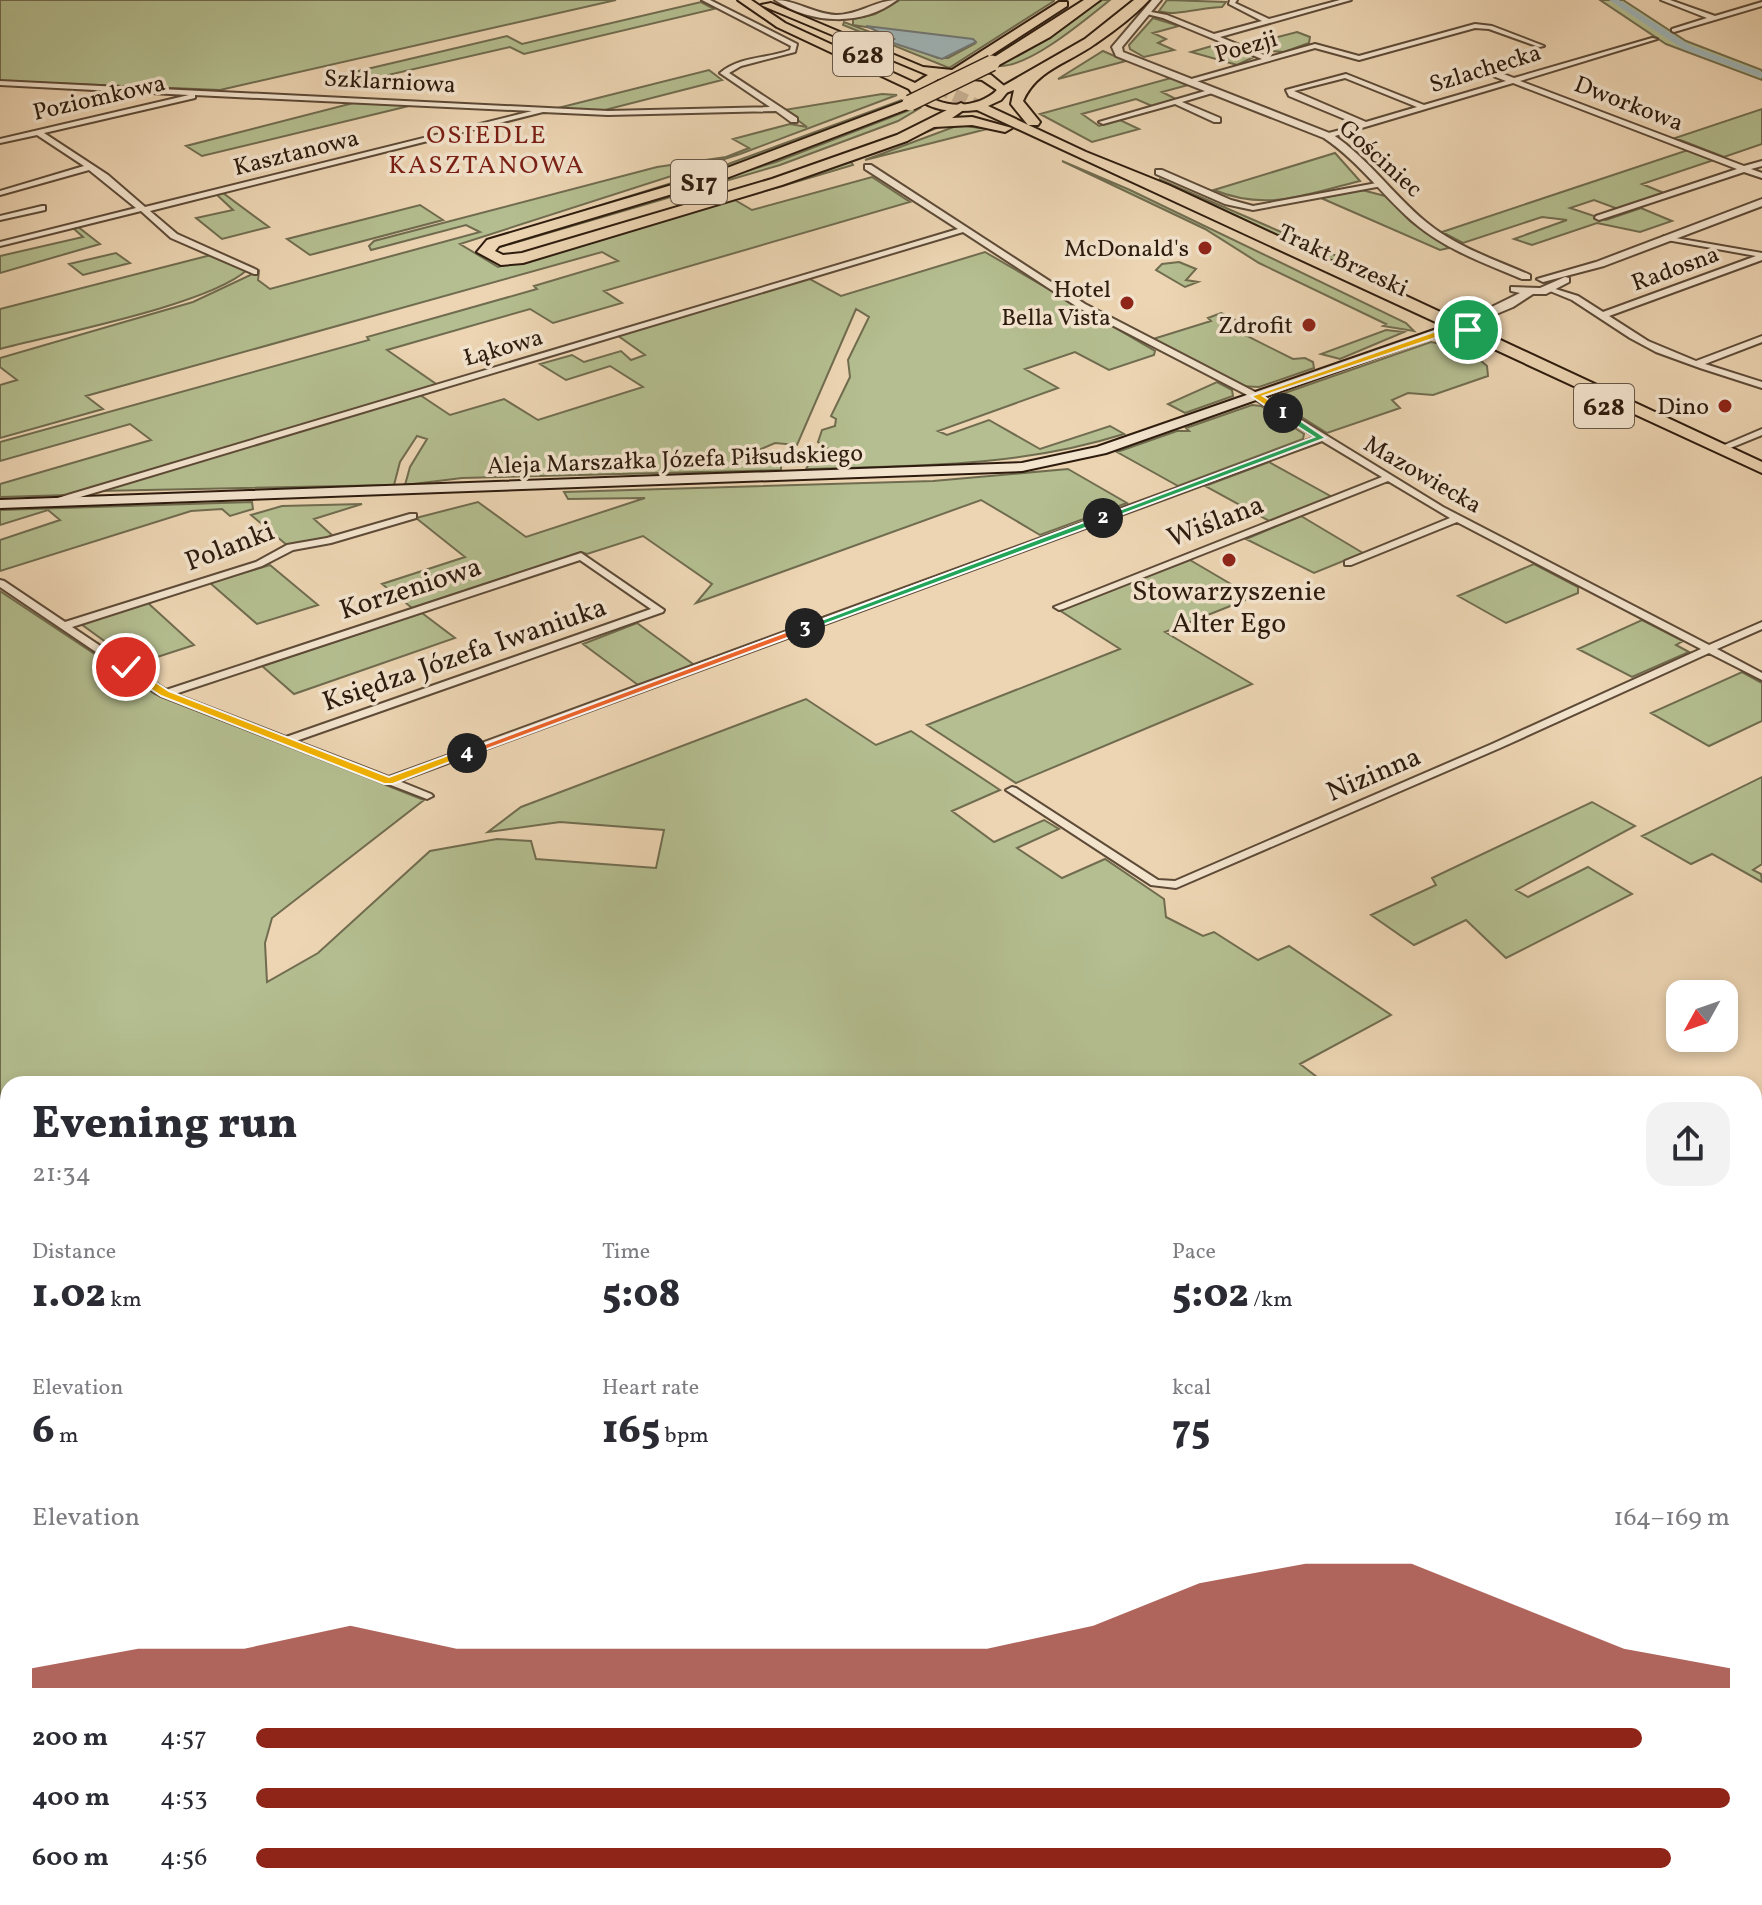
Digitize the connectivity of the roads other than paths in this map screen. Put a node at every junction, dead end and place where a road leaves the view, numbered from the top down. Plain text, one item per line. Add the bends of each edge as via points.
1 (705, 0) edge
2 (744, 0) edge
3 (779, 0) edge
4 (893, 0) edge
5 (1093, 0) edge
6 (1157, 0) edge
7 (1234, 0) edge
8 (1308, 0) edge
9 (1348, 0) edge
10 (1664, 0) edge
11 (1065, 1) edge
12 (1762, 4) edge
13 (1144, 7) edge
14 (1322, 7) junction
15 (1715, 18) junction
16 (1268, 21) junction
17 (1674, 30) dead end
18 (1214, 36) junction
19 (1654, 39) dead end
20 (1541, 46) dead end
21 (1270, 60) junction
22 (1480, 68) dead end
23 (1042, 70) junction
24 (950, 74) junction
25 (1514, 80) junction
26 (1191, 82) junction
27 (0, 83) edge
28 (915, 90) junction
29 (1215, 91) junction
30 (207, 93) junction
31 (992, 100) junction
32 (1175, 102) junction
33 (961, 107) junction
34 (1425, 108) junction
35 (550, 109) junction
36 (778, 109) junction
37 (794, 120) dead end
38 (1217, 120) dead end
39 (1033, 122) junction
40 (1103, 122) dead end
41 (931, 125) junction
42 (1366, 125) junction
43 (1005, 128) junction
44 (38, 132) junction
45 (1328, 136) junction
46 (0, 141) edge
47 (1082, 155) junction
48 (1762, 163) edge
49 (90, 167) junction
50 (868, 167) dead end
51 (1745, 169) junction
52 (1159, 172) dead end
53 (1762, 176) edge
54 (1382, 184) junction
55 (1163, 188) junction
56 (1144, 191) junction
57 (0, 193) edge
58 (1762, 202) edge
59 (42, 208) dead end
60 (143, 209) junction
61 (0, 218) edge
62 (1599, 218) dead end
63 (963, 230) junction
64 (1667, 238) junction
65 (0, 244) edge
66 (1762, 256) edge
67 (254, 272) dead end
68 (1516, 278) junction
69 (1548, 285) junction
70 (1528, 293) junction
71 (1602, 315) junction
72 (1446, 327) junction
73 (1762, 339) edge
74 (1697, 364) junction
75 (1762, 385) edge
76 (1256, 396) junction
77 (1762, 432) edge
78 (1321, 438) junction
79 (1720, 449) junction
80 (1762, 468) edge
81 (1388, 478) junction
82 (1762, 480) edge
83 (54, 502) junction
84 (0, 504) edge
85 (413, 516) dead end
86 (1458, 518) junction
87 (1348, 563) dead end
88 (0, 583) edge
89 (1059, 607) dead end
90 (659, 610) joint
91 (1762, 625) edge
92 (64, 626) junction
93 (1709, 649) junction
94 (1762, 677) edge
95 (165, 694) junction
96 (286, 741) junction
97 (389, 781) junction
98 (1012, 790) dead end
99 (427, 796) dead end

1 - 36 street via 792,42 795,48 785,55 724,73
2 - 24 main road via 804,19 920,70
2 - 28 main road via 781,25
3 - 4 street via 823,17 858,17
5 - 28 highway, S17, bridge via 992,63
6 - 13 street
7 - 16 street via 1236,8
8 - 14 street
9 - 14 street
10 - 15 street
11 - 24 main road
12 - 15 street
13 - 18 street
13 - 23 highway
13 - 26 street, Gościniec via 1117,47 1119,54
14 - 16 street
15 - 17 street
16 - 18 street
18 - 21 street
19 - 25 street, Szlachecka
20 - 21 street, Poezji via 1478,26 1359,58 1319,46
21 - 26 street, Poezji
22 - 25 street, Dworkowa
23 - 31 highway
23 - 39 highway via 1016,96 1020,110
24 - 28 main road via 925,80
24 - 31 main road via 1000,84
25 - 34 street, Szlachecka
25 - 51 street, Dworkowa
26 - 29 street, Gościniec
27 - 30 street, Szklarniowa
28 - 33 main road via 927,101
28 - 41 highway, S17 via 753,164 489,245 485,252 495,258 523,258 752,191
29 - 32 street
29 - 45 street, Gościniec
30 - 35 street, Szklarniowa
30 - 44 street, Poziomkowa
31 - 33 main road
31 - 39 main road
31 - 47 main road, Trakt Brzeski / 628
32 - 38 street
32 - 40 street
33 - 41 highway
33 - 43 main road
34 - 42 street, Szlachecka
34 - 42 street via 1346,76 1290,90
35 - 36 street, Szklarniowa via 673,114
35 - 60 street, Kasztanowa
36 - 37 street
39 - 55 main road
41 - 43 highway via 972,121
42 - 45 street, Szlachecka
43 - 56 main road
44 - 46 street, Poziomkowa
44 - 49 street
45 - 54 street, Gościniec
47 - 55 main road, Trakt Brzeski / 628
47 - 56 main road, Trakt Brzeski / 628
48 - 51 street
49 - 57 street
49 - 60 street
50 - 63 street, Mazowiecka
51 - 53 street, Dworkowa
51 - 62 street
52 - 54 street via 1253,208
54 - 68 street, Gościniec via 1435,234
55 - 72 main road, Trakt Brzeski / 628
56 - 72 main road, Trakt Brzeski / 628
58 - 64 street
59 - 61 street
60 - 65 street, Kasztanowa
60 - 67 street via 193,247
63 - 76 street, Mazowiecka via 1082,306
63 - 83 street, Łąkowa
64 - 66 street
64 - 69 street
66 - 71 street, Radosna
68 - 69 street
68 - 70 street
68 - 72 street via 1496,304
69 - 70 street
69 - 71 street
70 - 72 street
71 - 74 street via 1648,345
72 - 76 main road, Aleja Marszałka Józefa Piłsudskiego
72 - 79 main road, Trakt Brzeski / 628
72 - 82 main road, Trakt Brzeski / 628
73 - 74 street
74 - 75 street
76 - 78 street, Mazowiecka
76 - 83 main road, Aleja Marszałka Józefa Piłsudskiego via 1101,450 993,470
77 - 79 street
78 - 81 street, Mazowiecka
78 - 97 street
79 - 80 main road, Trakt Brzeski / 628
81 - 86 street, Mazowiecka
81 - 89 street, Wiślana
83 - 84 main road, Aleja Marszałka Józefa Piłsudskiego
85 - 92 street, Polanki via 290,547 259,564
86 - 87 street
86 - 93 street, Mazowiecka
88 - 92 street
90 - 95 street, Korzeniowa via 581,556
90 - 96 street, Księdza Józefa Iwaniuka
91 - 93 street, Nizinna
92 - 95 street
93 - 94 street, Mazowiecka
93 - 98 street, Nizinna via 1176,885 1155,883
95 - 96 street
96 - 97 street
97 - 99 street

